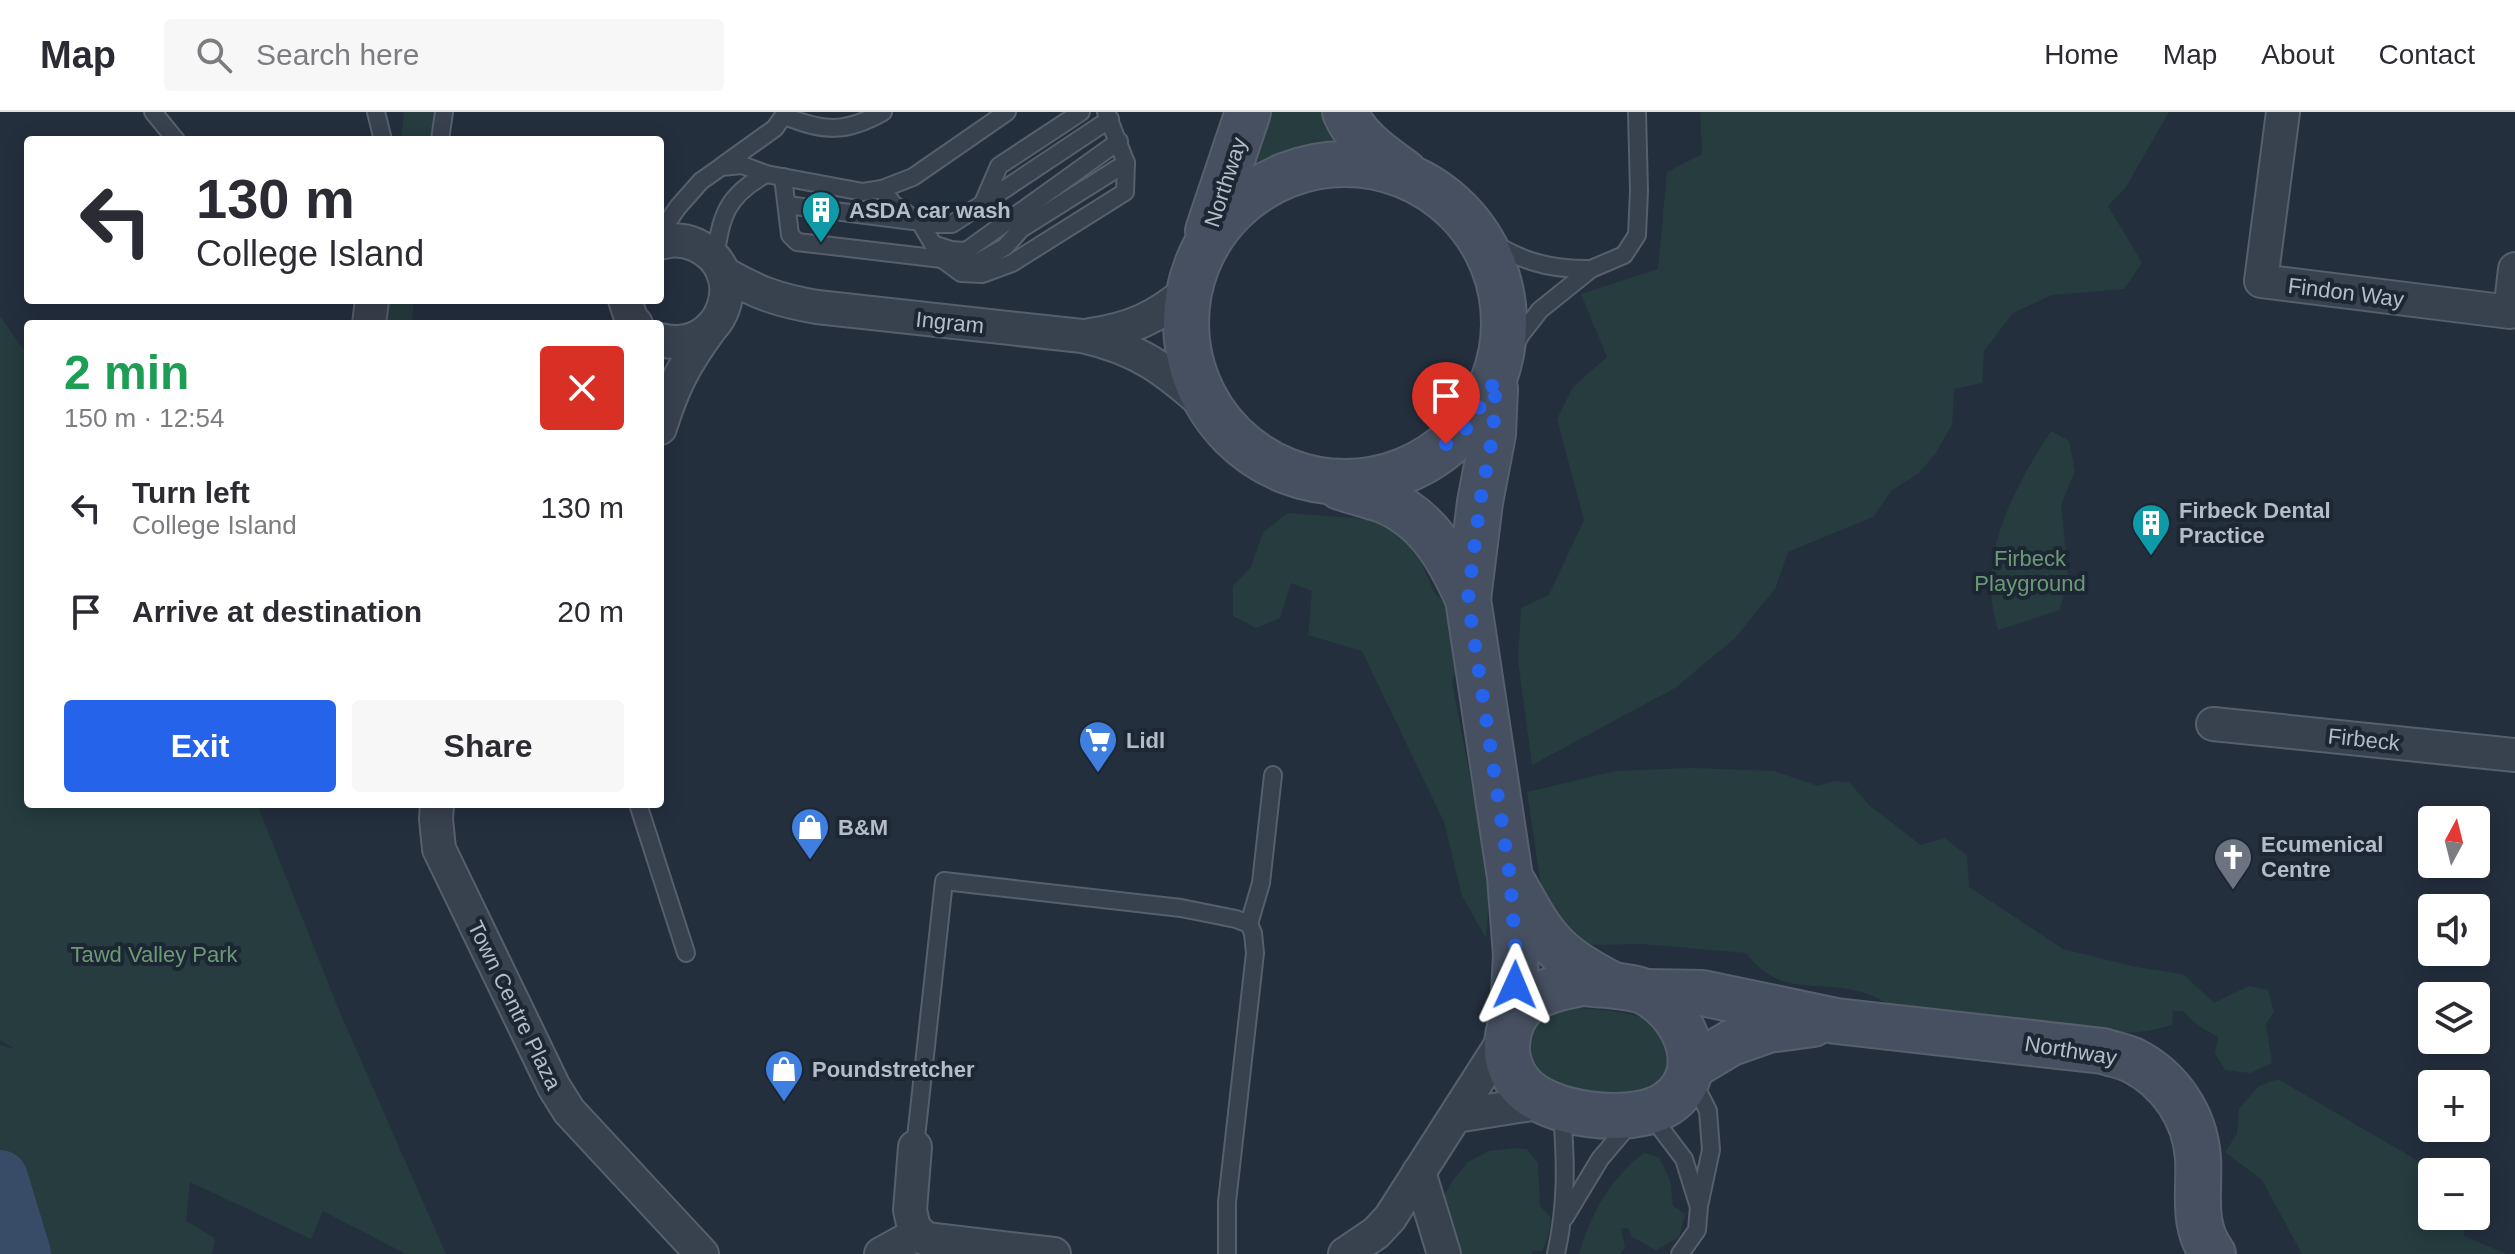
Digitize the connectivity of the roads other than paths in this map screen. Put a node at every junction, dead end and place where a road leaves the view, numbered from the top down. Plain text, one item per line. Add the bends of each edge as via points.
1 (153, 112) edge
2 (376, 112) edge
3 (444, 112) edge
4 (883, 112) edge
5 (1007, 112) edge
6 (1081, 112) edge
7 (1248, 112) edge
8 (1345, 112) edge
9 (1637, 112) edge
10 (2283, 112) edge
11 (786, 114) edge
12 (1108, 116) edge
13 (173, 136) edge
14 (382, 136) edge
15 (441, 136) edge
16 (1119, 141) junction
17 (1126, 163) junction
18 (721, 167) junction
19 (1408, 175) junction
20 (775, 176) junction
21 (882, 189) junction
22 (983, 203) junction
23 (787, 205) junction
24 (920, 223) junction
25 (664, 227) edge
26 (1479, 235) junction
27 (664, 243) edge
28 (937, 252) junction
29 (719, 266) junction
30 (1591, 269) junction
31 (2515, 269) edge
32 (1195, 272) junction
33 (817, 307) junction
34 (714, 324) junction
35 (1082, 336) junction
36 (664, 340) edge
37 (1498, 374) junction
38 (1209, 408) junction
39 (664, 415) edge
40 (1317, 481) junction
41 (1468, 599) junction
42 (2213, 724) dead end
43 (2515, 755) edge
44 (1273, 775) dead end
45 (437, 808) edge
46 (639, 808) edge
47 (1509, 872) junction
48 (1249, 924) junction
49 (686, 953) dead end
50 (1630, 989) junction
51 (1836, 1021) junction
52 (1510, 1024) junction
53 (1691, 1071) junction
54 (1553, 1104) junction
55 (1642, 1114) junction
56 (1456, 1116) junction
57 (915, 1147) joint
58 (1419, 1172) junction
59 (1699, 1206) junction
60 (1564, 1218) junction
61 (919, 1233) junction
62 (1683, 1253) edge
63 (702, 1254) edge
64 (881, 1254) edge
65 (1054, 1254) edge
66 (1227, 1254) edge
67 (1345, 1254) edge
68 (1444, 1254) edge
69 (1556, 1254) edge
70 (2213, 1254) edge

1 - 13 lane
2 - 14 lane
3 - 15 lane
4 - 11 lane via 831,130
5 - 21 lane via 913,177
6 - 22 lane via 999,166
7 - 32 street, Northway
8 - 19 street via 1371,148
9 - 30 lane via 1637,235 1624,255
10 - 31 street, Findon Way via 2261,281 2510,312
11 - 18 lane
12 - 16 lane
12 - 22 lane
16 - 17 lane
16 - 28 lane via 966,251
17 - 28 lane via 978,262 961,264
17 - 28 lane via 1121,196 1012,263 982,274 961,273
18 - 20 lane via 742,165
18 - 25 lane via 701,181
19 - 26 street, Northway via 1448,200
19 - 32 street via 1369,165 1329,164 1289,173 1253,192 1224,219
20 - 21 lane via 863,192
20 - 23 lane
20 - 29 lane via 746,185 731,203 720,222
21 - 24 lane
22 - 24 lane via 952,224
23 - 24 lane
23 - 28 lane via 791,237 797,242
24 - 28 lane
26 - 30 lane via 1534,263 1562,270
26 - 37 street, Northway via 1499,277 1506,322
27 - 29 street, Ingram via 703,248
29 - 33 street, Ingram via 778,301
29 - 34 street via 727,289
30 - 37 lane via 1540,310
32 - 35 street, Ingram via 1165,311 1113,332
32 - 38 street, Northway via 1185,331 1193,371
33 - 34 street, Ingram via 747,310
33 - 35 street, Ingram
34 - 36 street, Ingram via 698,338
34 - 39 street via 687,361
35 - 38 street, Ingram via 1139,354
37 - 40 street via 1468,427 1425,462 1373,481
37 - 41 street, Northway
38 - 40 street, Northway via 1238,442 1275,467
40 - 41 street, Northway via 1384,500 1411,515 1442,548
41 - 47 street, Northway
42 - 43 street, Firbeck
44 - 48 lane via 1261,883
45 - 63 street, Town Centre Plaza via 439,849 554,1087 569,1111
46 - 49 lane
47 - 50 street, Northway via 1535,924 1556,950 1579,968
47 - 52 street, Northway via 1516,955
48 - 57 lane via 1181,908 944,881
48 - 66 lane via 1255,953 1227,1202
50 - 51 street, Northway via 1702,993
50 - 52 street via 1582,983 1557,987 1533,998
50 - 53 street via 1667,1009 1680,1023
51 - 53 street, Northway via 1768,1030 1731,1043
51 - 70 street, Northway via 2103,1051 2154,1074 2188,1115 2198,1159 2200,1229
52 - 54 street via 1506,1055 1514,1073 1522,1086
52 - 56 street
53 - 55 street via 1666,1105
53 - 59 lane via 1708,1111 1711,1150
54 - 55 street via 1608,1117
54 - 56 street
54 - 60 lane via 1566,1159
55 - 59 lane via 1684,1159
55 - 60 lane via 1600,1159
56 - 58 street
57 - 61 street via 910,1210
58 - 67 street via 1383,1226
58 - 68 street
59 - 62 lane via 1697,1230
60 - 69 lane
61 - 64 street
61 - 65 street via 943,1242

